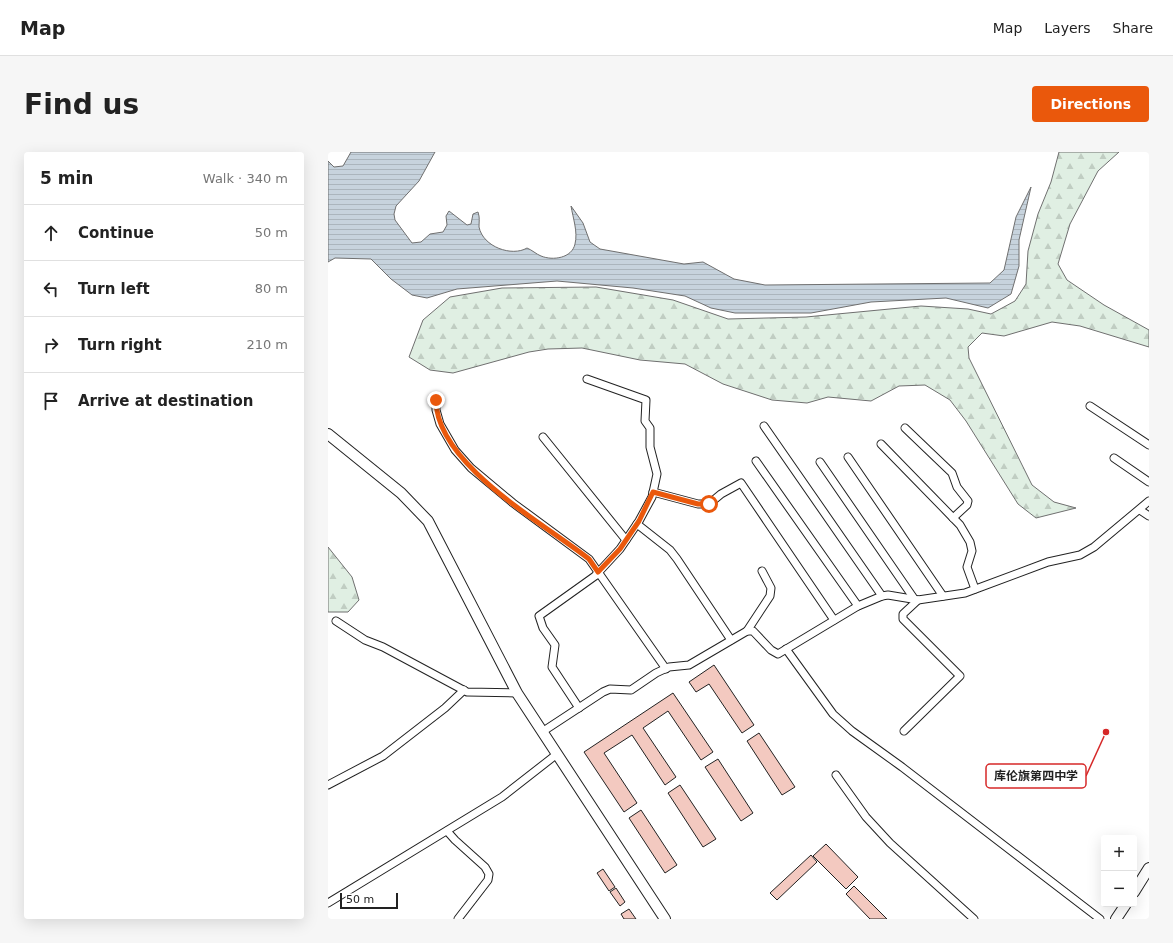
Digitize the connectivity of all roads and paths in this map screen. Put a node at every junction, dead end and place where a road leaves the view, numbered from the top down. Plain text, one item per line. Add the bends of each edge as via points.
1 (587, 379) dead end
2 (436, 400) dead end
3 (1090, 406) dead end
4 (764, 426) dead end
5 (905, 428) dead end
6 (328, 434) edge
7 (543, 437) dead end
8 (881, 444) dead end
9 (1149, 445) edge
10 (848, 457) dead end
11 (1114, 458) dead end
12 (756, 461) dead end
13 (820, 462) dead end
14 (1149, 482) edge
15 (653, 492) junction
16 (1149, 501) edge
17 (1140, 510) junction
18 (1149, 516) edge
19 (953, 518) junction
20 (637, 524) junction
21 (626, 540) junction
22 (598, 572) junction
23 (762, 572) dead end
24 (975, 589) junction
25 (882, 596) junction
26 (943, 596) junction
27 (916, 600) junction
28 (858, 606) junction
29 (834, 620) junction
30 (336, 622) dead end
31 (747, 631) junction
32 (731, 640) junction
33 (786, 649) junction
34 (666, 669) junction
35 (464, 690) junction
36 (517, 692) junction
37 (579, 708) junction
38 (904, 731) dead end
39 (542, 732) junction
40 (557, 754) junction
41 (836, 775) dead end
42 (328, 785) edge
43 (447, 831) junction
44 (1149, 868) edge
45 (1137, 887) edge
46 (328, 903) edge
47 (1124, 907) edge
48 (458, 919) edge
49 (665, 919) edge
50 (974, 919) edge
51 (1100, 919) edge
52 (1116, 919) edge

1 - 15 street via 646,400 645,421 650,428 650,447 657,474
2 - 22 street via 440,424 455,450 471,468 513,504 589,559
3 - 9 street
4 - 25 street
5 - 19 street via 952,473 957,487 968,501
6 - 36 street via 401,493 428,521
7 - 21 street
8 - 19 street
10 - 26 street
11 - 14 street
12 - 28 street
13 - 27 street
15 - 20 street
15 - 29 street via 698,504 709,504 741,483
16 - 17 street
17 - 18 street
17 - 24 street via 1094,547 1080,554 1048,562
19 - 24 street via 970,542 972,551 967,567
20 - 21 street
20 - 32 street via 678,559
21 - 22 street
22 - 34 street
22 - 37 street via 539,616 543,628 555,645 552,666
23 - 31 street via 771,588 770,596
24 - 26 street
25 - 27 street
25 - 28 street
26 - 27 street
27 - 38 street via 902,614 903,619 960,676
28 - 29 street
29 - 33 street
30 - 35 street
31 - 32 street
31 - 33 street via 753,631 778,654
32 - 34 street via 690,665
33 - 51 street via 833,714 852,731 909,771
34 - 37 street via 631,690 610,689
35 - 36 street via 480,693
35 - 42 street via 383,756
36 - 39 street
37 - 39 street
39 - 40 street
40 - 43 street via 502,797
40 - 49 street
41 - 50 street via 866,817 890,843
43 - 46 street
43 - 48 street via 489,874 488,880
44 - 45 street
47 - 52 street

